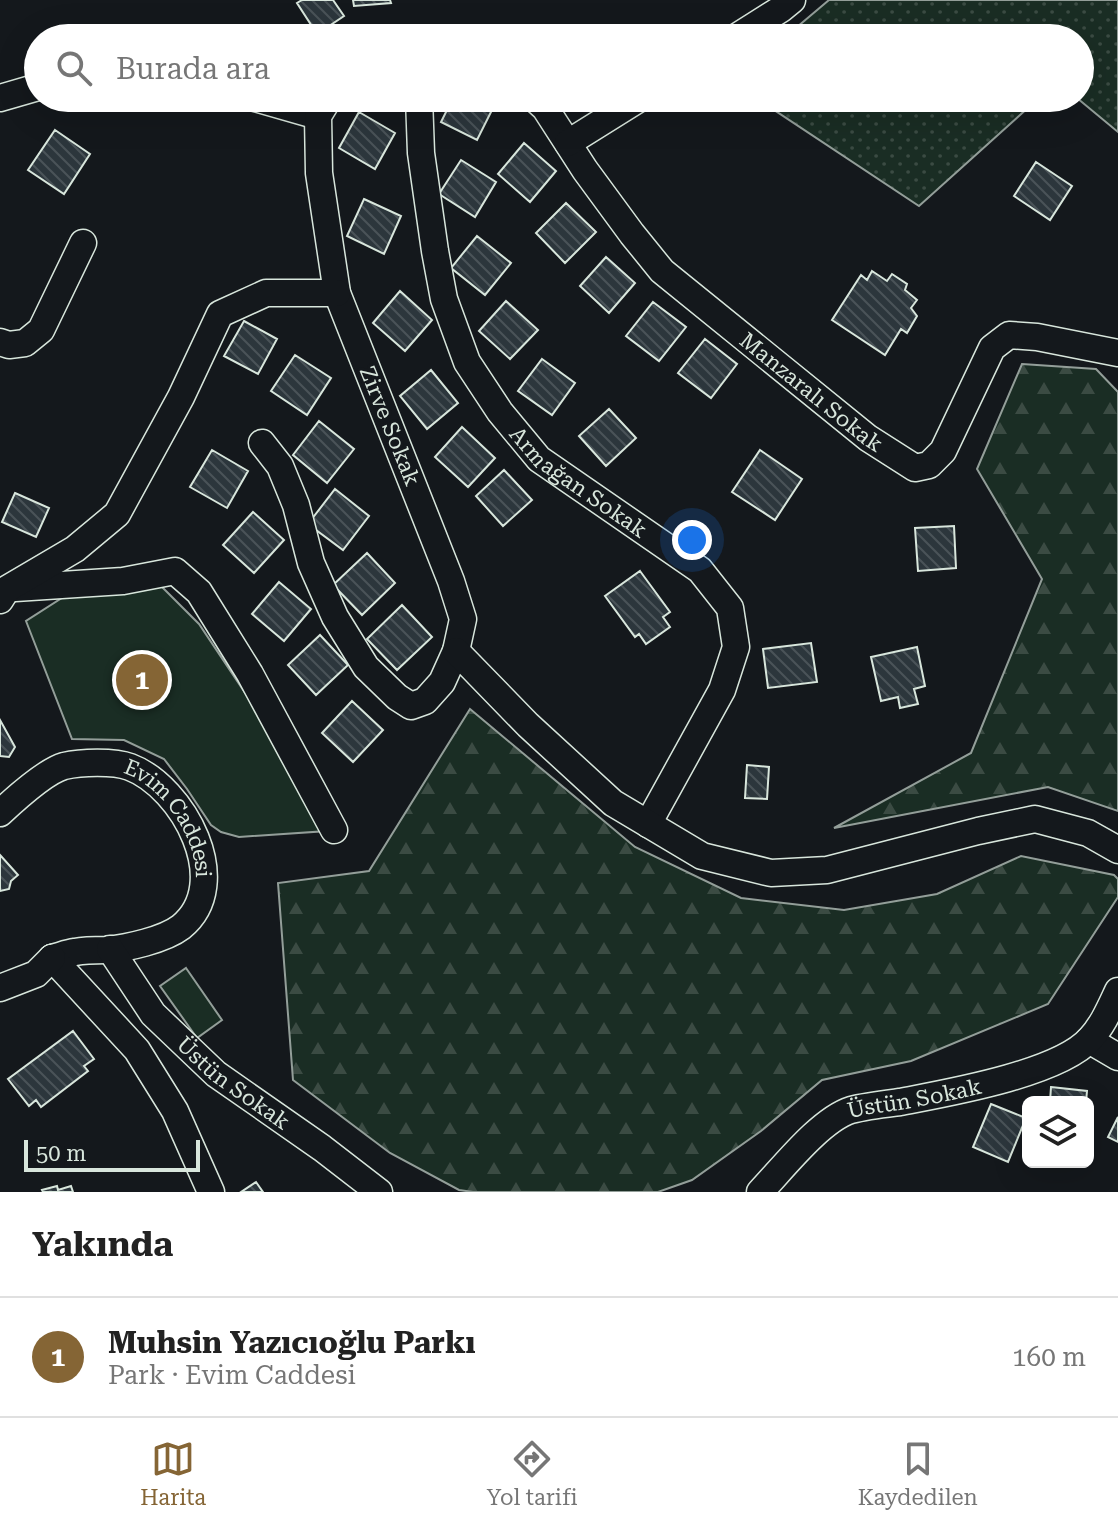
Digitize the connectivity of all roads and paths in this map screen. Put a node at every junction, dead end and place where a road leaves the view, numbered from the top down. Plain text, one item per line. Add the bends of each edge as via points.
1 (792, 0) edge
2 (757, 24) edge
3 (24, 91) edge
4 (0, 98) edge
5 (324, 112) edge
6 (420, 112) edge
7 (548, 112) edge
8 (618, 112) edge
9 (568, 143) junction
10 (83, 243) dead end
11 (337, 293) junction
12 (0, 342) edge
13 (1118, 353) edge
14 (262, 443) dead end
15 (2, 591) edge
16 (456, 651) junction
17 (0, 813) edge
18 (648, 824) junction
19 (334, 830) dead end
20 (1118, 850) edge
21 (110, 949) junction
22 (52, 958) junction
23 (0, 988) edge
24 (1118, 991) edge
25 (1089, 1040) junction
26 (1118, 1057) edge
27 (211, 1192) edge
28 (379, 1192) edge
29 (760, 1192) edge

1 - 2 street
3 - 4 street
5 - 11 street via 319,173
6 - 18 street, Armağan Sokak via 444,299 467,362 539,459 700,570 730,608 736,647 722,690
7 - 9 street, Manzaralı Sokak
8 - 9 street
9 - 13 street, Manzaralı Sokak via 662,271 868,438 915,468 929,465 943,451 992,348 1009,335
10 - 12 street via 41,330 25,343
11 - 15 street via 266,293 220,314 117,514 75,549
11 - 16 street, Zirve Sokak via 451,581 463,619
14 - 16 street, Zirve Sokak via 280,466 311,563 335,617 366,667 411,706 425,701 442,682
15 - 19 street via 175,571 199,592 250,674
16 - 18 street via 613,803
17 - 21 street, Evim Caddesi via 62,767 96,762 129,766 154,780 178,807 204,863 196,909 181,927 157,940
18 - 20 street via 702,856 771,873 827,870 1035,819 1088,833
21 - 22 street, Evim Caddesi
21 - 28 street, Üstün Sokak via 153,1014 216,1074
22 - 23 street via 36,974
22 - 27 street via 137,1050 175,1111
24 - 25 street
25 - 26 street
25 - 29 street, Üstün Sokak via 1061,1059 1011,1078 849,1111 819,1130

